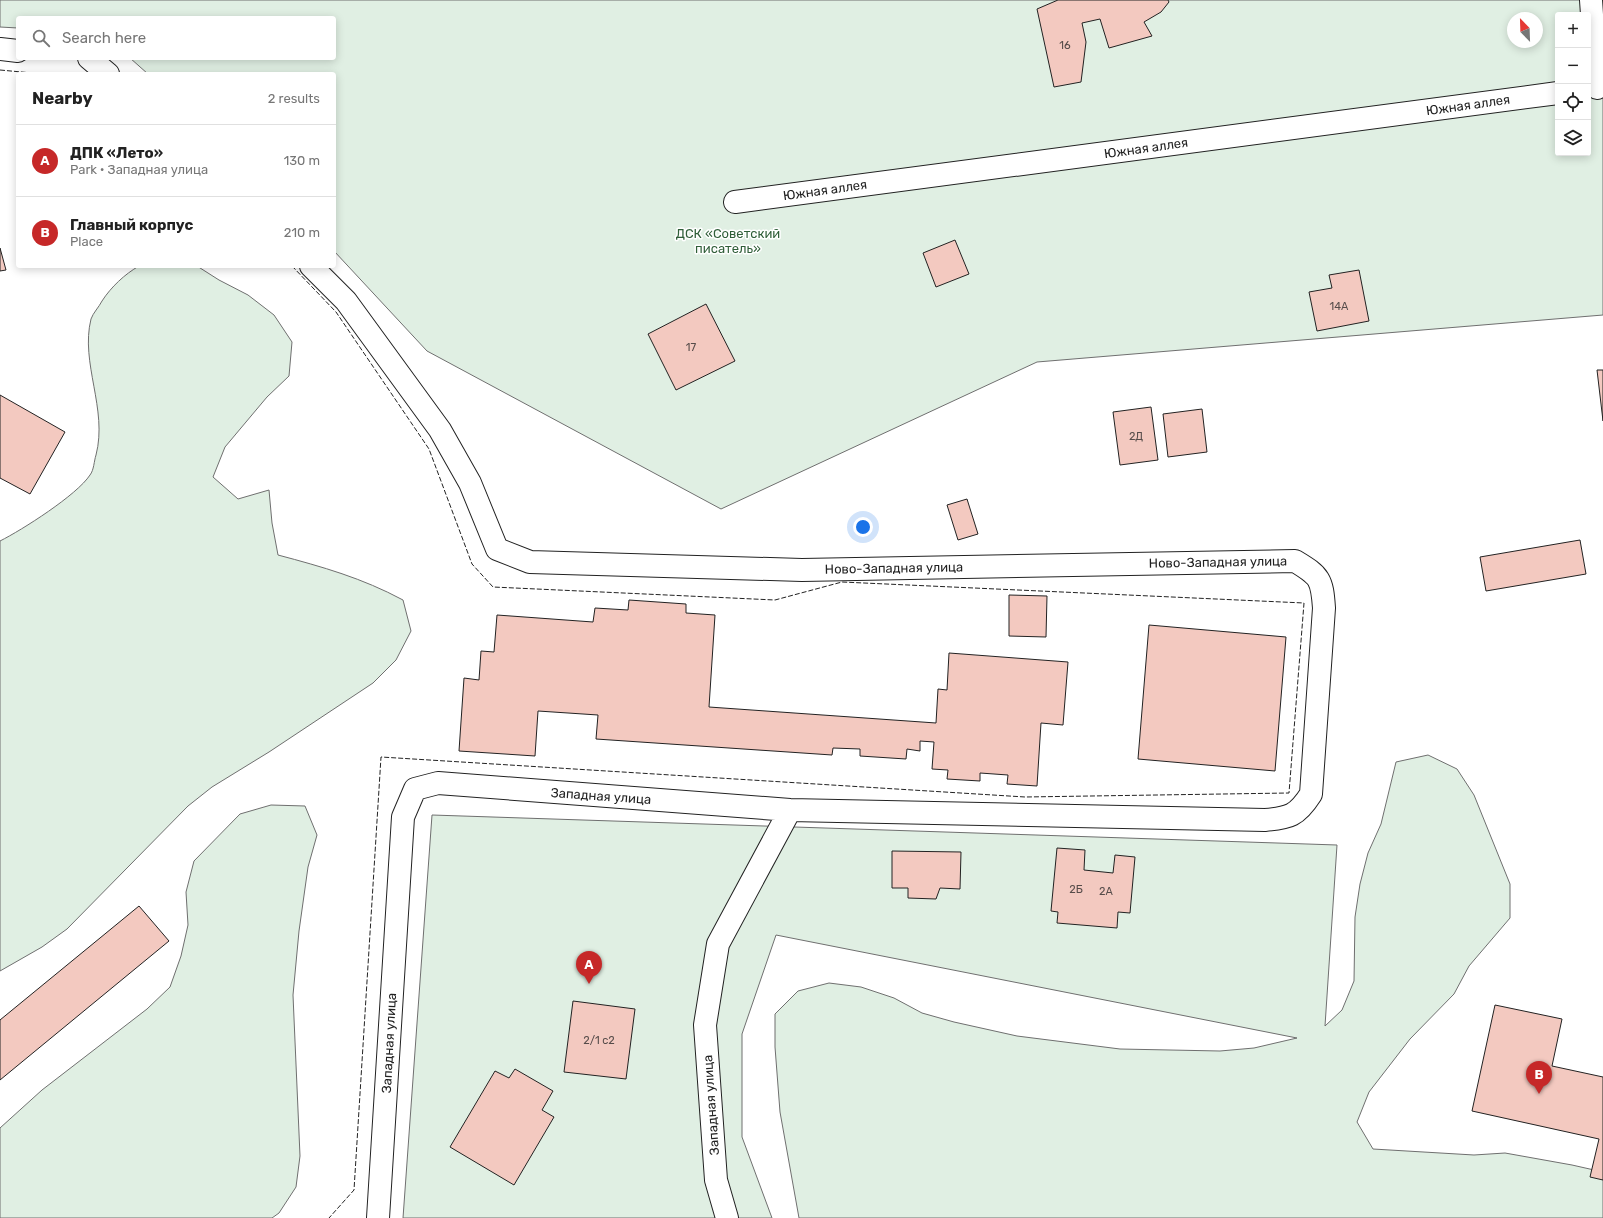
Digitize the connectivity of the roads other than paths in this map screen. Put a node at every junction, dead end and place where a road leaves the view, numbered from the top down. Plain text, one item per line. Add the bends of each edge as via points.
1 (1591, 0) edge
2 (0, 49) edge
3 (16, 51) edge
4 (91, 60) edge
5 (106, 72) edge
6 (1596, 88) edge
7 (1555, 93) edge
8 (735, 202) dead end
9 (313, 268) edge
10 (790, 810) junction
11 (378, 1218) edge
12 (727, 1218) edge

1 - 6 street
2 - 3 street
4 - 5 street
7 - 8 street, Южная аллея
9 - 10 street, Ново-Западная улица via 346,301 440,430 470,484 497,549 530,562 802,570 1295,561 1315,573 1322,588 1324,608 1311,794 1302,809 1285,819
10 - 11 street, Западная улица via 438,783 415,789 403,817
10 - 12 street, Западная улица via 718,944 705,1025 716,1180

